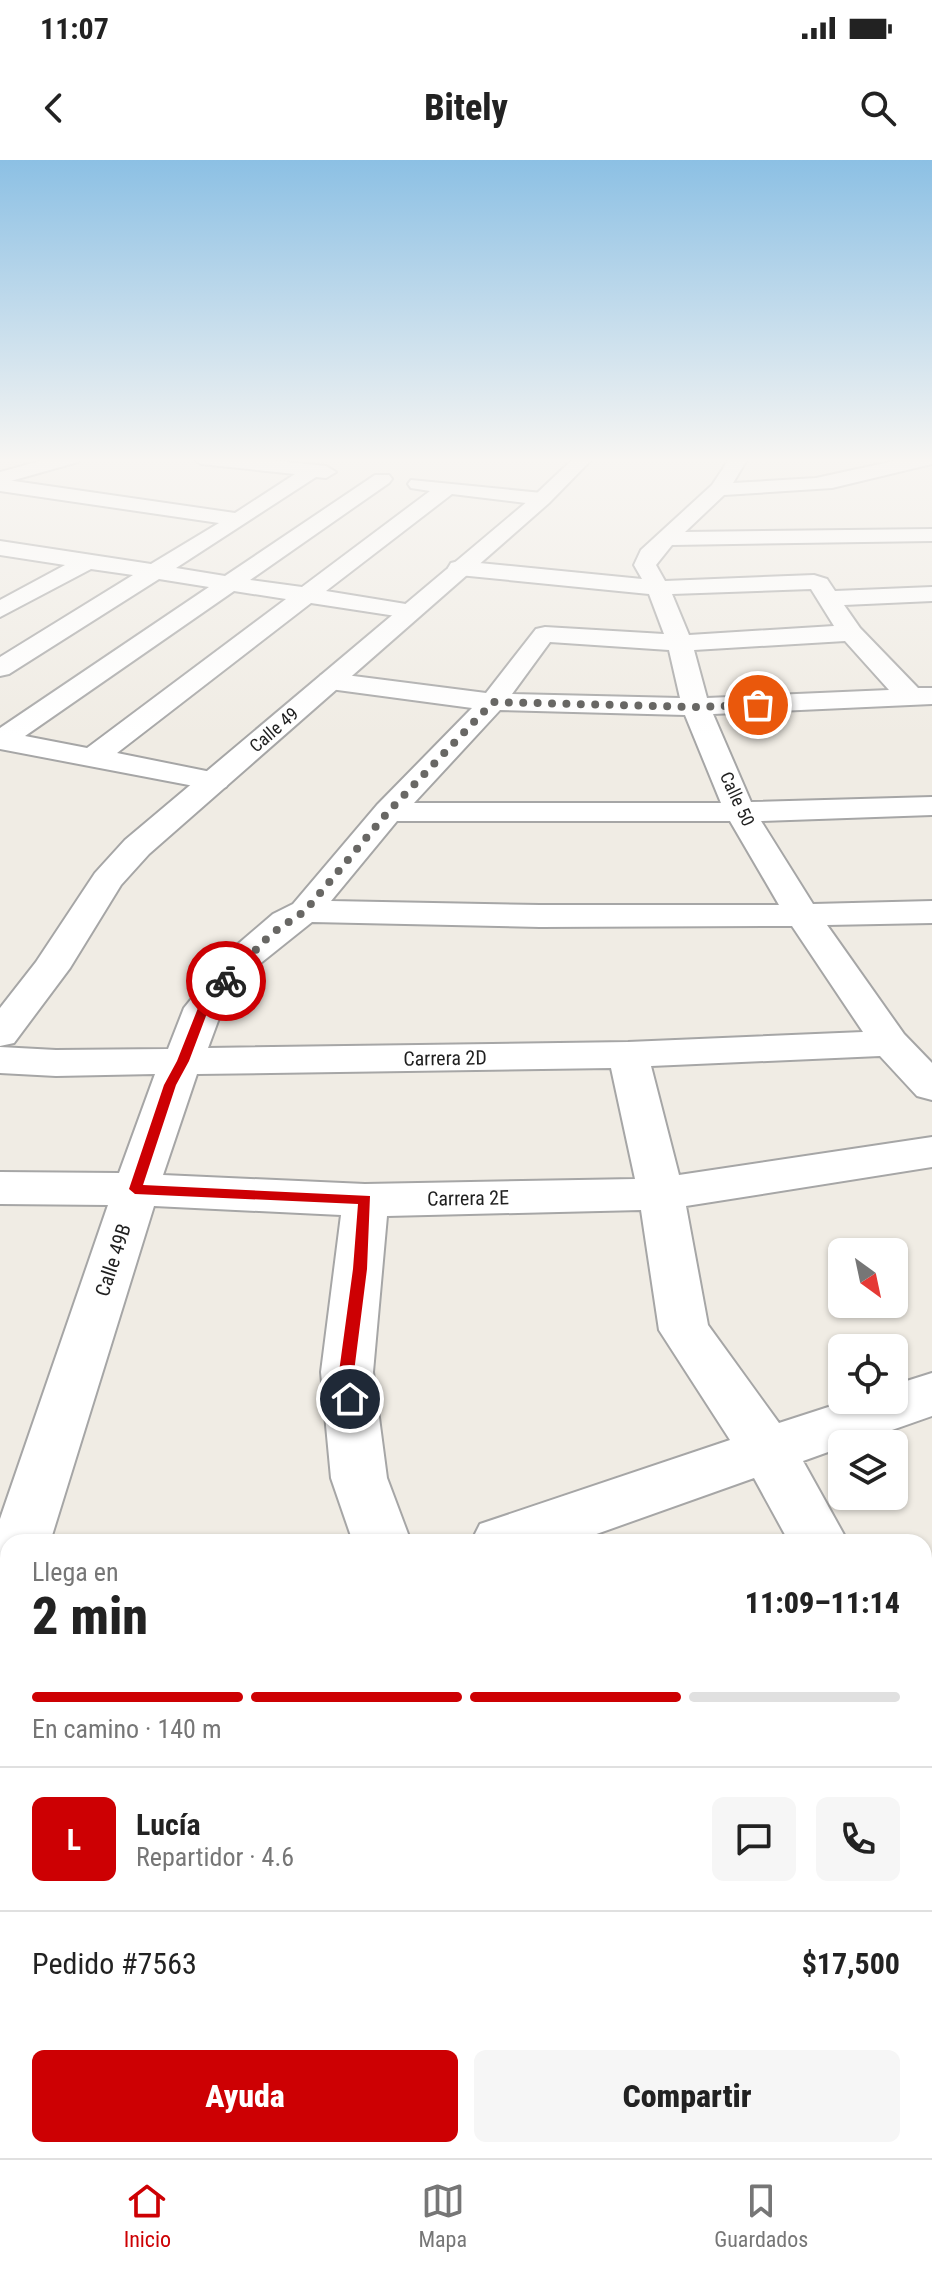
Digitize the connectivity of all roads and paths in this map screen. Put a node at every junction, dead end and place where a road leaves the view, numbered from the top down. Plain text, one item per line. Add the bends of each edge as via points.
1 (188, 551) edge
2 (279, 551) edge
3 (365, 551) edge
4 (479, 551) edge
5 (653, 551) edge
6 (6, 552) edge
7 (88, 561) junction
8 (459, 568) junction
9 (156, 572) junction
10 (233, 583) junction
11 (658, 588) junction
12 (310, 594) junction
13 (932, 594) edge
14 (829, 598) junction
15 (0, 610) edge
16 (409, 611) junction
17 (851, 633) junction
18 (680, 643) junction
19 (0, 668) edge
20 (330, 681) junction
21 (922, 697) edge
22 (493, 702) junction
23 (696, 707) junction
24 (1, 740) edge
25 (94, 757) junction
26 (215, 781) junction
27 (932, 806) edge
28 (388, 812) junction
29 (740, 812) junction
30 (305, 911) junction
31 (932, 912) edge
32 (803, 916) junction
33 (0, 1034) edge
34 (890, 1043) junction
35 (628, 1055) junction
36 (0, 1060) edge
37 (183, 1061) junction
38 (932, 1087) edge
39 (932, 1152) edge
40 (0, 1188) edge
41 (135, 1189) junction
42 (661, 1194) junction
43 (365, 1200) junction
44 (932, 1394) edge
45 (767, 1450) junction
46 (24, 1534) edge
47 (379, 1534) edge
48 (523, 1534) edge
49 (814, 1534) edge

1 - 9 street
2 - 10 street
3 - 12 street
4 - 8 street, Calle 49
5 - 11 street, Calle 50 via 645,565
6 - 7 street
7 - 9 street
7 - 15 street
8 - 11 street
8 - 16 street, Calle 49
9 - 10 street
9 - 19 street
10 - 12 street
10 - 24 street
11 - 14 street via 805,582 819,584
11 - 18 street, Calle 50
12 - 16 street
12 - 25 street
13 - 14 street
14 - 17 street
16 - 20 street, Calle 49
17 - 18 street
17 - 21 street
18 - 22 street, Calle 49B via 545,634
18 - 23 street, Calle 50
20 - 22 street
20 - 26 street, Calle 49
21 - 23 street
22 - 23 street
22 - 28 street, Calle 49B
23 - 29 street, Calle 50
24 - 25 street
25 - 26 street
26 - 33 street, Calle 49 via 137,847 107,880 51,968
27 - 29 street
28 - 29 street
28 - 30 street, Calle 49B
29 - 32 street, Calle 50
30 - 32 street
30 - 37 street, Calle 49B via 244,958 203,1008
31 - 32 street
32 - 34 street, Calle 50
34 - 35 street, Carrera 2D
34 - 38 street, Calle 50
35 - 37 street, Carrera 2D
35 - 42 street
36 - 37 street, Carrera 2D
37 - 41 street, Calle 49B
39 - 42 street, Carrera 2E
40 - 41 street, Carrera 2E
41 - 43 street, Carrera 2E
41 - 46 street, Calle 49B
42 - 43 street, Carrera 2E
42 - 45 street via 684,1330
43 - 47 street via 347,1372 359,1478
44 - 45 street
45 - 48 street
45 - 49 street

